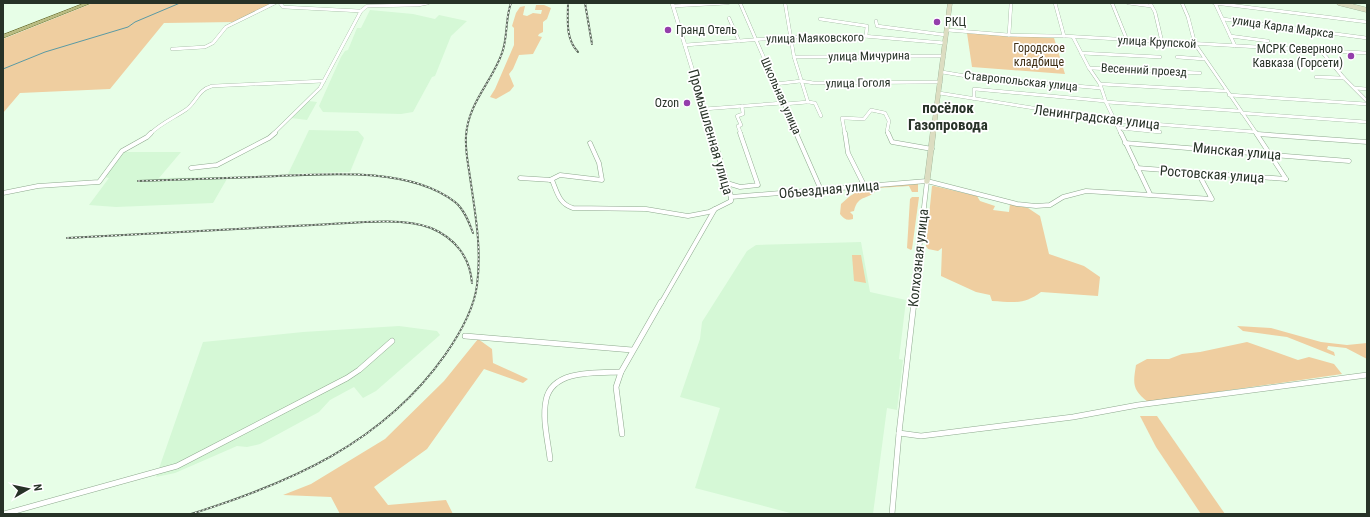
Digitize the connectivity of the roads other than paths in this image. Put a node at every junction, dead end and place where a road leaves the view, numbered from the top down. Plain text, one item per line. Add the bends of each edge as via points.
1 (89, 3) edge
2 (275, 3) edge
3 (280, 3) edge
4 (428, 3) edge
5 (728, 3) edge
6 (740, 3) edge
7 (785, 3) edge
8 (950, 3) edge
9 (1011, 3) edge
10 (1055, 3) edge
11 (1112, 3) edge
12 (1128, 3) edge
13 (1182, 3) edge
14 (1214, 3) edge
15 (1339, 3) edge
16 (1150, 4) edge
17 (673, 5) edge
18 (1367, 10) edge
19 (361, 11) junction
20 (729, 18) dead end
21 (820, 19) dead end
22 (1223, 19) junction
23 (876, 21) dead end
24 (1367, 22) edge
25 (947, 32) junction
26 (1009, 35) junction
27 (866, 36) junction
28 (1064, 36) junction
29 (1230, 36) junction
30 (3, 37) edge
31 (791, 37) junction
32 (1073, 37) junction
33 (1367, 38) edge
34 (756, 40) junction
35 (1127, 40) junction
36 (739, 41) junction
37 (1268, 41) dead end
38 (1162, 42) junction
39 (945, 43) junction
40 (1194, 44) junction
41 (685, 45) junction
42 (1236, 46) junction
43 (172, 49) dead end
44 (1321, 51) junction
45 (1367, 53) edge
46 (1081, 54) junction
47 (794, 56) junction
48 (944, 56) junction
49 (1160, 57) dead end
50 (1177, 57) dead end
51 (1204, 59) junction
52 (1089, 68) junction
53 (942, 72) junction
54 (1200, 73) dead end
55 (1316, 76) dead end
56 (1344, 78) junction
57 (324, 81) junction
58 (801, 81) junction
59 (941, 82) junction
60 (775, 84) junction
61 (1100, 86) junction
62 (1355, 88) junction
63 (1367, 89) edge
64 (1226, 91) junction
65 (939, 93) junction
66 (1229, 94) junction
67 (974, 99) junction
68 (808, 102) junction
69 (1106, 102) junction
70 (783, 103) junction
71 (1367, 103) edge
72 (742, 106) junction
73 (704, 109) junction
74 (1241, 112) junction
75 (821, 116) dead end
76 (1115, 121) junction
77 (1367, 122) edge
78 (1119, 128) junction
79 (1160, 132) dead end
80 (1256, 133) junction
81 (1367, 142) edge
82 (590, 143) dead end
83 (1125, 143) junction
84 (932, 149) junction
85 (1270, 154) junction
86 (1349, 161) dead end
87 (191, 168) dead end
88 (1137, 168) junction
89 (1198, 173) junction
90 (520, 178) dead end
91 (550, 180) junction
92 (927, 181) junction
93 (727, 183) junction
94 (864, 185) junction
95 (821, 190) junction
96 (3, 193) edge
97 (1150, 194) junction
98 (732, 197) junction
99 (715, 209) junction
100 (465, 336) dead end
101 (392, 341) dead end
102 (632, 350) junction
103 (621, 372) junction
104 (1367, 375) edge
105 (899, 433) junction
106 (622, 434) dead end
107 (550, 459) dead end
108 (4, 514) edge
109 (892, 514) edge

1 - 30 main road
2 - 43 street via 226,27 213,43 205,47
3 - 19 street via 283,7 299,10
4 - 19 street via 367,6
5 - 17 street
6 - 34 street, Школьная улица
7 - 31 street
8 - 25 main road, Колхозная улица
9 - 26 street
10 - 28 street
11 - 35 street
12 - 16 street
13 - 40 street via 1188,16
14 - 22 street
14 - 24 street
15 - 18 main road
16 - 38 street via 1155,12
17 - 41 street, Промышленная улица
19 - 57 street
20 - 36 street
21 - 27 street via 867,26
22 - 29 street
22 - 33 street, улица Карла Маркса
23 - 25 street, улица Крупской via 878,26
25 - 26 street, улица Крупской
25 - 39 main road, Колхозная улица
26 - 28 street, улица Крупской
27 - 31 street, улица Маяковского
27 - 39 street, улица Маяковского
28 - 32 street, улица Крупской
29 - 37 street
29 - 42 street
31 - 34 street, улица Маяковского
31 - 47 street
32 - 35 street, улица Крупской
32 - 46 street
34 - 36 street, улица Маяковского
34 - 60 street, Школьная улица
35 - 38 street, улица Крупской
36 - 41 street, улица Маяковского
38 - 40 street, улица Крупской
39 - 48 main road, Колхозная улица
40 - 42 street, улица Крупской
40 - 51 street
41 - 73 street, Промышленная улица
42 - 44 street, улица Крупской
44 - 45 street, улица Крупской
44 - 56 street
46 - 49 street
46 - 52 street
47 - 48 street, улица Мичурина
47 - 58 street
48 - 53 main road, Колхозная улица
50 - 51 street
51 - 64 street
52 - 54 street, Весенний проезд
52 - 61 street
53 - 59 main road, Колхозная улица
53 - 61 street, Ставропольская улица via 972,77
55 - 56 street
56 - 62 street
57 - 87 street via 269,138 217,165
57 - 96 street via 204,88 188,108 122,151 99,182 38,186
58 - 59 street, улица Гоголя
58 - 60 street, улица Гоголя
58 - 68 street
59 - 65 main road, Колхозная улица
60 - 70 street, Школьная улица
61 - 64 street, Ставропольская улица
61 - 69 street
62 - 63 street
62 - 71 street
64 - 66 street
65 - 67 street, Ленинградская улица
65 - 84 main road, Колхозная улица
66 - 71 street
66 - 74 street
67 - 69 street via 974,89
67 - 76 street, Ленинградская улица
68 - 70 street
68 - 75 street via 814,104
69 - 74 street
69 - 76 street
70 - 72 street
70 - 95 street, Школьная улица
72 - 73 street
72 - 93 street via 743,114 738,116 741,125 738,126 758,185 740,187
73 - 93 street, Промышленная улица
74 - 77 street
74 - 80 street
76 - 78 street
76 - 80 street, Ленинградская улица
78 - 79 street
78 - 83 street
80 - 81 street, Ленинградская улица
80 - 85 street
82 - 91 street via 599,163 602,180 560,175
83 - 85 street, Минская улица
83 - 88 street
84 - 92 main road, Колхозная улица
84 - 94 street via 892,142 887,131 889,121 885,113 871,110 864,118 842,118 848,153
85 - 86 street, Минская улица
85 - 89 street, Ростовская улица via 1286,179
88 - 89 street, Ростовская улица
88 - 97 street
89 - 97 street, Объездная улица via 1212,199
90 - 91 street
91 - 99 street, Промышленная улица via 561,202 578,209 648,209 693,216
92 - 94 street, Объездная улица
92 - 97 street, Объездная улица via 1017,204 1036,206 1050,205 1063,197 1086,191
92 - 105 street, Колхозная улица
93 - 98 street, Промышленная улица
94 - 95 street, Объездная улица
95 - 98 street, Объездная улица
98 - 99 street, Промышленная улица via 731,201
99 - 102 street
100 - 102 street
101 - 108 street via 347,378 177,466
102 - 103 street
103 - 106 street via 616,387
103 - 107 street via 577,375 559,380 552,386 546,400
104 - 105 street via 921,436
105 - 109 street, Колхозная улица

